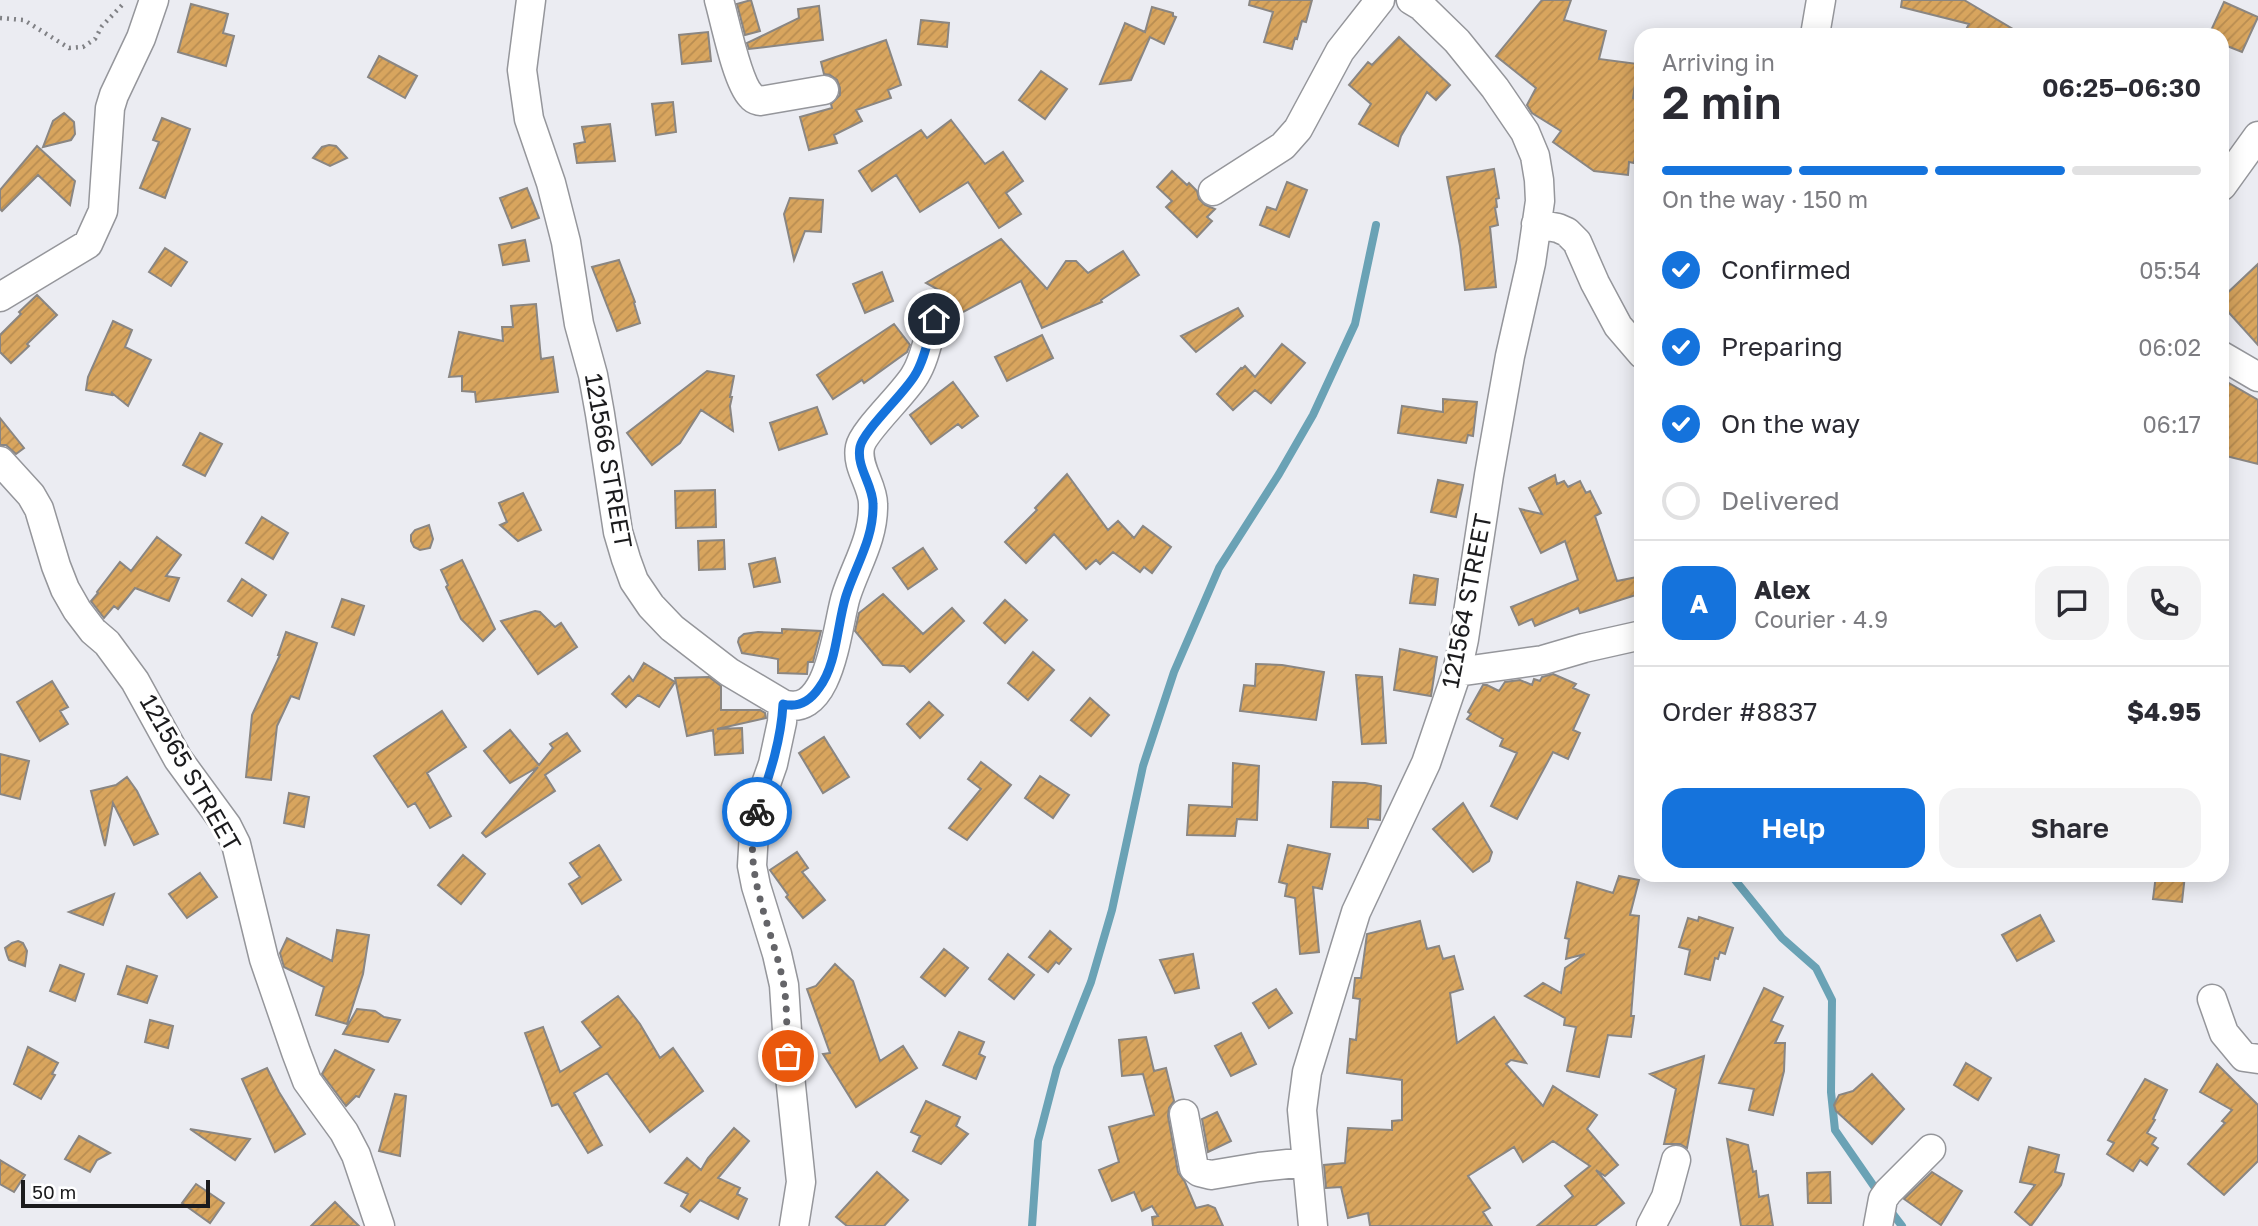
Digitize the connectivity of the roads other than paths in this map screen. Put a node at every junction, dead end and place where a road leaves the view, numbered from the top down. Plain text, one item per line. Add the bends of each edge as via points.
1 (154, 0) edge
2 (531, 0) edge
3 (719, 0) edge
4 (1380, 0) edge
5 (1411, 0) edge
6 (1821, 0) edge
7 (1816, 28) edge
8 (824, 90) dead end
9 (2258, 136) edge
10 (2229, 176) edge
11 (1213, 191) dead end
12 (1536, 224) junction
13 (0, 297) edge
14 (934, 319) dead end
15 (1634, 345) edge
16 (2229, 360) edge
17 (2258, 377) edge
18 (0, 461) edge
19 (1634, 637) edge
20 (1457, 672) junction
21 (783, 704) junction
22 (2212, 999) dead end
23 (2258, 1059) edge
24 (1184, 1114) dead end
25 (1931, 1149) dead end
26 (1676, 1160) dead end
27 (1306, 1163) junction
28 (380, 1226) edge
29 (794, 1226) edge
30 (1313, 1226) edge
31 (1651, 1226) edge
32 (1878, 1226) edge

1 - 13 street via 110,108 103,211 88,244
2 - 21 street, 121566 STREET via 522,70 529,119 566,242 626,559 634,581 672,628 729,672
3 - 8 street via 734,58 754,99
4 - 11 street via 1340,51 1298,130 1283,146
5 - 12 street, 121564 STREET via 1457,41 1525,132 1539,180
6 - 7 street
9 - 10 street
12 - 15 street via 1558,228 1577,242 1618,326
12 - 20 street, 121564 STREET
14 - 21 street via 915,375 860,448 873,500 871,534 846,596 827,675 810,699 792,706
16 - 17 street
18 - 28 street, 121565 STREET via 39,509 65,589 135,681 178,759 236,844 264,960 296,1052 307,1081 356,1155
19 - 20 street via 1543,660
20 - 27 street, 121564 STREET via 1426,763 1356,912 1322,1019 1307,1072 1303,1110
21 - 29 street via 773,764 755,815 752,866 784,985 801,1182
22 - 23 street via 2224,1033 2244,1057
24 - 27 street via 1194,1168 1199,1172 1211,1175
25 - 32 street via 1883,1199
26 - 31 street via 1666,1197
27 - 30 street, 121564 STREET

